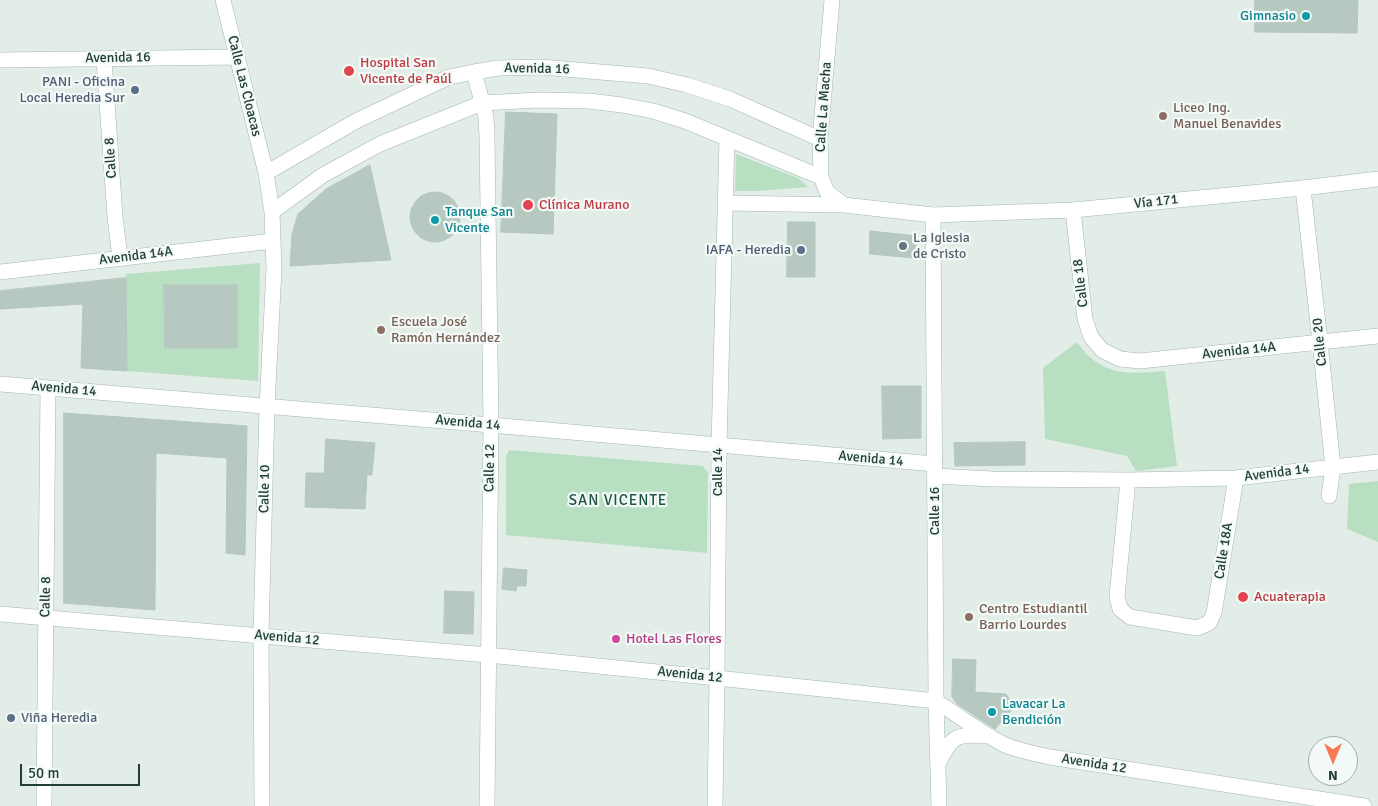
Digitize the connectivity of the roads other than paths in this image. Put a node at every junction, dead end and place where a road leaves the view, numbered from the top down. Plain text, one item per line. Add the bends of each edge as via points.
1 (223, 0) edge
2 (832, 0) edge
3 (237, 57) junction
4 (104, 58) junction
5 (0, 60) edge
6 (474, 72) junction
7 (482, 103) junction
8 (727, 138) junction
9 (820, 139) junction
10 (266, 173) junction
11 (821, 177) junction
12 (1378, 179) edge
13 (1303, 188) junction
14 (725, 202) junction
15 (844, 205) junction
16 (1073, 210) junction
17 (272, 212) junction
18 (933, 215) junction
19 (273, 241) junction
20 (120, 258) junction
21 (0, 272) edge
22 (1378, 336) edge
23 (1320, 342) junction
24 (1102, 350) joint
25 (0, 384) edge
26 (48, 388) junction
27 (267, 407) junction
28 (491, 425) junction
29 (718, 445) junction
30 (1378, 462) edge
31 (1333, 466) junction
32 (935, 470) junction
33 (1236, 478) junction
34 (1128, 480) junction
35 (1329, 496) dead end
36 (0, 614) edge
37 (45, 618) junction
38 (261, 636) junction
39 (488, 655) junction
40 (718, 678) junction
41 (936, 701) junction
42 (990, 736) junction
43 (938, 763) junction
44 (1277, 799) edge
45 (44, 806) edge
46 (262, 806) edge
47 (487, 806) edge
48 (715, 806) edge
49 (939, 806) edge
50 (1364, 806) edge

1 - 3 street, Calle Las Cloacas
2 - 9 street, Calle La Macha
3 - 4 street, Avenida 16
3 - 10 street, Calle Las Cloacas
4 - 5 street, Avenida 16
4 - 20 street, Calle 8
6 - 7 street, Calle 12
6 - 9 street, Avenida 16 via 541,67 648,76 730,99
6 - 10 street, Avenida 16 via 449,77 356,121
7 - 8 street via 540,100 622,105 685,121
7 - 17 street via 380,144 322,175
7 - 28 street, Calle 12 via 487,137
8 - 11 street
8 - 14 street, Calle 14
9 - 11 street, Calle La Macha
10 - 17 street, Calle 10
11 - 15 street via 827,192
12 - 13 street, Vía 171
13 - 16 street, Vía 171
13 - 23 street, Calle 20
14 - 15 street
14 - 29 street, Calle 14
15 - 18 street
16 - 18 street, Vía 171
16 - 24 street, Calle 18 via 1085,319 1091,337
17 - 19 street, Calle 10
18 - 32 street, Calle 16
19 - 20 street, Avenida 14A
19 - 27 street, Calle 10
20 - 21 street, Avenida 14A
22 - 23 street, Avenida 14A
23 - 24 street, Avenida 14A via 1140,361 1120,359
23 - 31 street, Calle 20
25 - 26 street, Avenida 14
26 - 27 street, Avenida 14
26 - 37 street, Calle 8
27 - 28 street, Avenida 14
27 - 38 street, Calle 10
28 - 29 street, Avenida 14
28 - 39 street, Calle 12
29 - 32 street, Avenida 14
29 - 40 street, Calle 14
30 - 31 street, Avenida 14
31 - 33 street, Avenida 14
31 - 35 street, Calle 20
32 - 34 street, Avenida 14 via 992,478
32 - 41 street, Calle 16
33 - 34 street, Avenida 14
33 - 34 street, Calle 18A via 1214,613 1208,623 1197,628 1130,617 1120,609 1117,597
36 - 37 street, Avenida 12
37 - 38 street, Avenida 12
37 - 45 street, Calle 8
38 - 39 street, Avenida 12
38 - 46 street, Calle 10
39 - 40 street, Avenida 12
39 - 47 street, Calle 12
40 - 41 street, Avenida 12
40 - 48 street, Calle 14
41 - 42 street, Avenida 12
41 - 43 street, Calle 16
42 - 43 street via 960,736 952,740
42 - 44 street, Avenida 12 via 1024,752
43 - 49 street, Calle 16
44 - 50 street, Avenida 12

